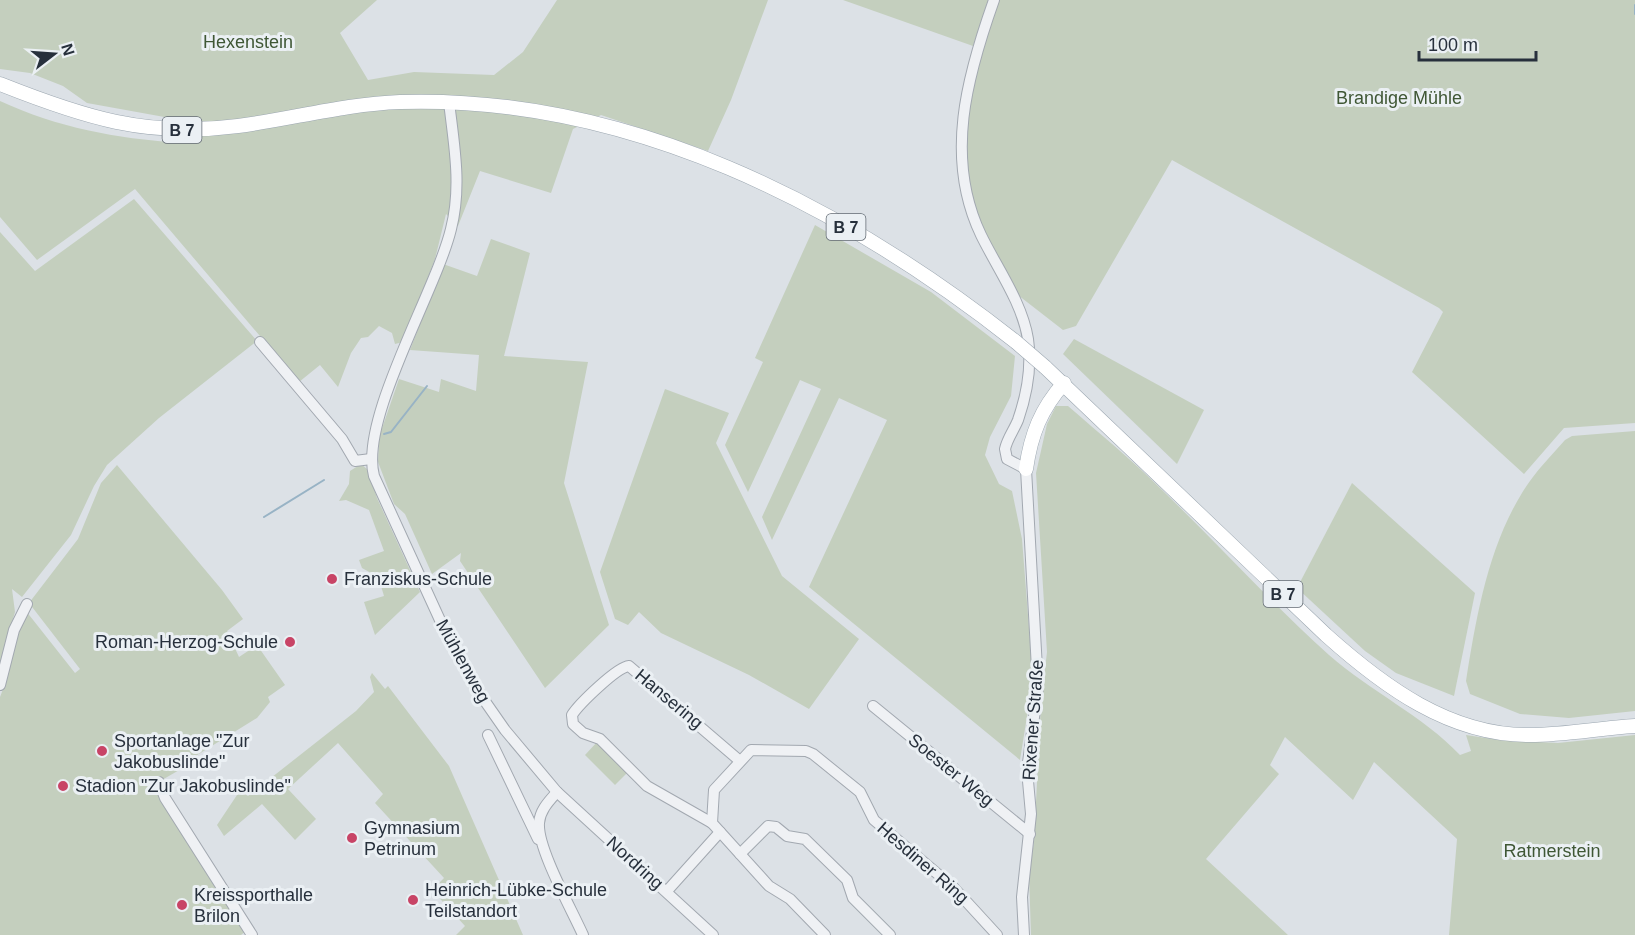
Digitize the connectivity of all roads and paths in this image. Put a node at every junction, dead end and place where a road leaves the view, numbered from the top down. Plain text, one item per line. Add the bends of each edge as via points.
1 (994, 0) edge
2 (0, 84) edge
3 (449, 102) junction
4 (260, 342) dead end
5 (1064, 383) junction
6 (371, 459) junction
7 (1026, 469) junction
8 (27, 604) dead end
9 (0, 685) edge
10 (873, 706) dead end
11 (1635, 726) edge
12 (488, 735) dead end
13 (740, 760) junction
14 (159, 782) dead end
15 (557, 792) junction
16 (712, 822) junction
17 (720, 832) junction
18 (1029, 834) junction
19 (543, 847) junction
20 (740, 854) junction
21 (667, 891) junction
22 (252, 935) edge
23 (583, 935) edge
24 (713, 935) edge
25 (825, 935) edge
26 (890, 935) edge
27 (997, 935) edge
28 (1024, 935) edge

1 - 7 street via 965,98 962,172 974,220 1018,309 1028,339 1030,369 1026,393 1005,449 1011,462
2 - 3 main road, B 7 via 89,117 162,129 238,126 369,104
3 - 5 main road, B 7, bridge via 512,106 561,115 660,141 737,171 811,206 932,280
3 - 6 street, Mühlenweg via 458,181 454,216 385,402
4 - 6 street via 342,439 355,461
5 - 7 main road via 1033,430
5 - 11 main road, B 7 via 1347,653 1388,686 1445,718 1496,732 1528,735
6 - 15 street, Mühlenweg via 376,482 465,670 505,730
7 - 18 street, Rixener Straße via 1038,669 1027,770
8 - 9 street via 14,630
10 - 18 street, Soester Weg
12 - 19 street
13 - 16 street, Hesdiner Ring via 714,790
13 - 16 street, Hansering via 629,666 597,688 572,715 573,724 583,733 600,739 647,786
13 - 27 street, Hesdiner Ring via 754,749 811,753 860,792 874,820 953,887
14 - 22 street via 165,798
15 - 19 street via 540,817
15 - 21 street, Nordring
16 - 17 street
17 - 20 street
17 - 21 street
18 - 28 street, Rixener Straße via 1022,897
19 - 23 street
20 - 25 street via 773,890 790,898
20 - 26 street via 768,826 787,836 802,838 847,880 853,898
21 - 24 street, Nordring

